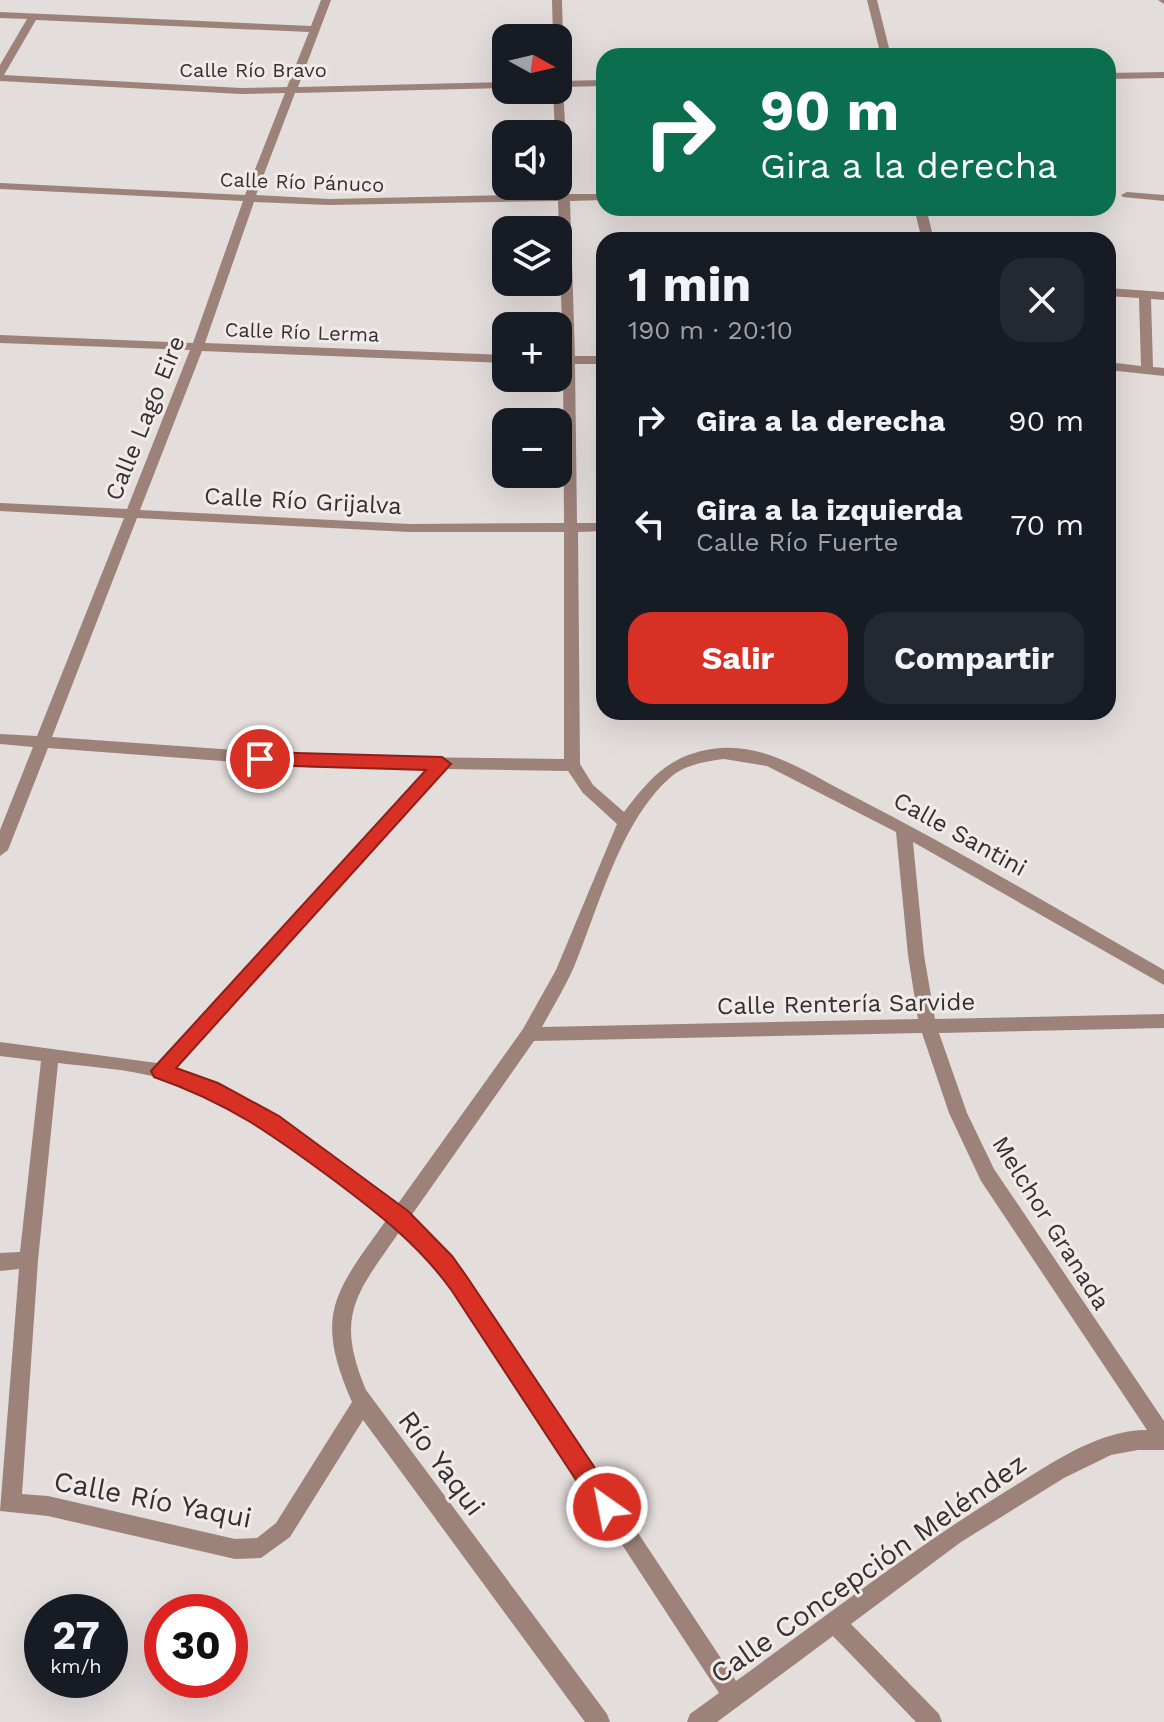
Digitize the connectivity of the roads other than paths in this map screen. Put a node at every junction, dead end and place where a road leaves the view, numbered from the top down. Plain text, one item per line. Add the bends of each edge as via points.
1 (326, 0) edge
2 (557, 0) edge
3 (872, 0) edge
4 (0, 15) edge
5 (33, 17) junction
6 (558, 24) edge
7 (314, 29) junction
8 (884, 48) edge
9 (1164, 75) edge
10 (0, 76) edge
11 (1116, 76) edge
12 (596, 83) edge
13 (572, 84) edge
14 (492, 85) edge
15 (290, 91) junction
16 (0, 186) edge
17 (1127, 195) dead end
18 (596, 197) edge
19 (572, 198) edge
20 (1164, 198) edge
21 (249, 199) junction
22 (499, 200) edge
23 (565, 200) edge
24 (1116, 293) edge
25 (1145, 295) junction
26 (1164, 296) edge
27 (564, 312) edge
28 (0, 339) edge
29 (197, 348) junction
30 (492, 359) edge
31 (572, 360) edge
32 (596, 360) edge
33 (1116, 367) edge
34 (1147, 370) junction
35 (1164, 372) edge
36 (565, 392) edge
37 (0, 507) edge
38 (131, 515) junction
39 (596, 527) edge
40 (570, 528) junction
41 (0, 739) edge
42 (41, 742) junction
43 (724, 753) joint
44 (442, 764) junction
45 (572, 765) junction
46 (625, 822) junction
47 (904, 829) junction
48 (0, 850) edge
49 (1164, 978) edge
50 (1164, 1021) edge
51 (928, 1026) junction
52 (529, 1034) junction
53 (0, 1049) edge
54 (50, 1054) junction
55 (161, 1071) junction
56 (400, 1218) junction
57 (29, 1260) junction
58 (0, 1262) edge
59 (362, 1403) junction
60 (1164, 1439) edge
61 (6, 1502) edge
62 (835, 1623) junction
63 (733, 1695) junction
64 (599, 1722) edge
65 (698, 1722) edge
66 (931, 1722) edge

1 - 7 street, Calle Lago Eire
2 - 6 street
3 - 8 street
4 - 5 street
5 - 7 street
5 - 10 street
7 - 15 street, Calle Lago Eire
9 - 11 street
10 - 15 street, Calle Río Bravo
12 - 13 street
14 - 15 street, Calle Río Bravo
15 - 21 street, Calle Lago Eire
16 - 21 street, Calle Río Pánuco
17 - 20 street
18 - 19 street, Calle Río Pánuco
21 - 22 street, Calle Río Pánuco
21 - 29 street, Calle Lago Eire
23 - 27 street
24 - 25 street
25 - 26 street
25 - 34 street
28 - 29 street, Calle Río Lerma
29 - 30 street, Calle Río Lerma
29 - 38 street, Calle Lago Eire
31 - 32 street
33 - 34 street
34 - 35 street
36 - 40 street
37 - 38 street, Calle Río Grijalva
38 - 40 street, Calle Río Grijalva via 409,528
38 - 42 street, Calle Lago Eire
39 - 40 street, Calle Río Grijalva
40 - 45 street
41 - 42 street
42 - 44 street via 318,762
42 - 48 street, Calle Lago Eire
43 - 46 street, Río Yaqui via 669,770
43 - 47 street, Calle Santini via 772,762
44 - 45 street
44 - 55 street
45 - 46 street via 588,789
46 - 52 street, Río Yaqui via 564,971
47 - 49 street, Calle Santini
47 - 51 street, Melchor Granada
50 - 51 street, Calle Rentería Sarvide
51 - 52 street, Calle Rentería Sarvide
51 - 60 street, Melchor Granada via 958,1113 987,1175
52 - 56 street, Río Yaqui
53 - 54 street
54 - 55 street
54 - 57 street
55 - 56 street via 211,1089 272,1123
56 - 59 street, Río Yaqui via 357,1277 342,1313 341,1339
56 - 63 street via 445,1263 490,1326
57 - 58 street
57 - 61 street
59 - 61 street, Calle Río Yaqui via 283,1530 261,1548 235,1549 48,1506
59 - 64 street, Río Yaqui
60 - 62 street, Calle Concepción Meléndez via 1109,1446 1057,1471 954,1535
62 - 63 street, Calle Concepción Meléndez
62 - 66 street
63 - 65 street, Calle Concepción Meléndez

